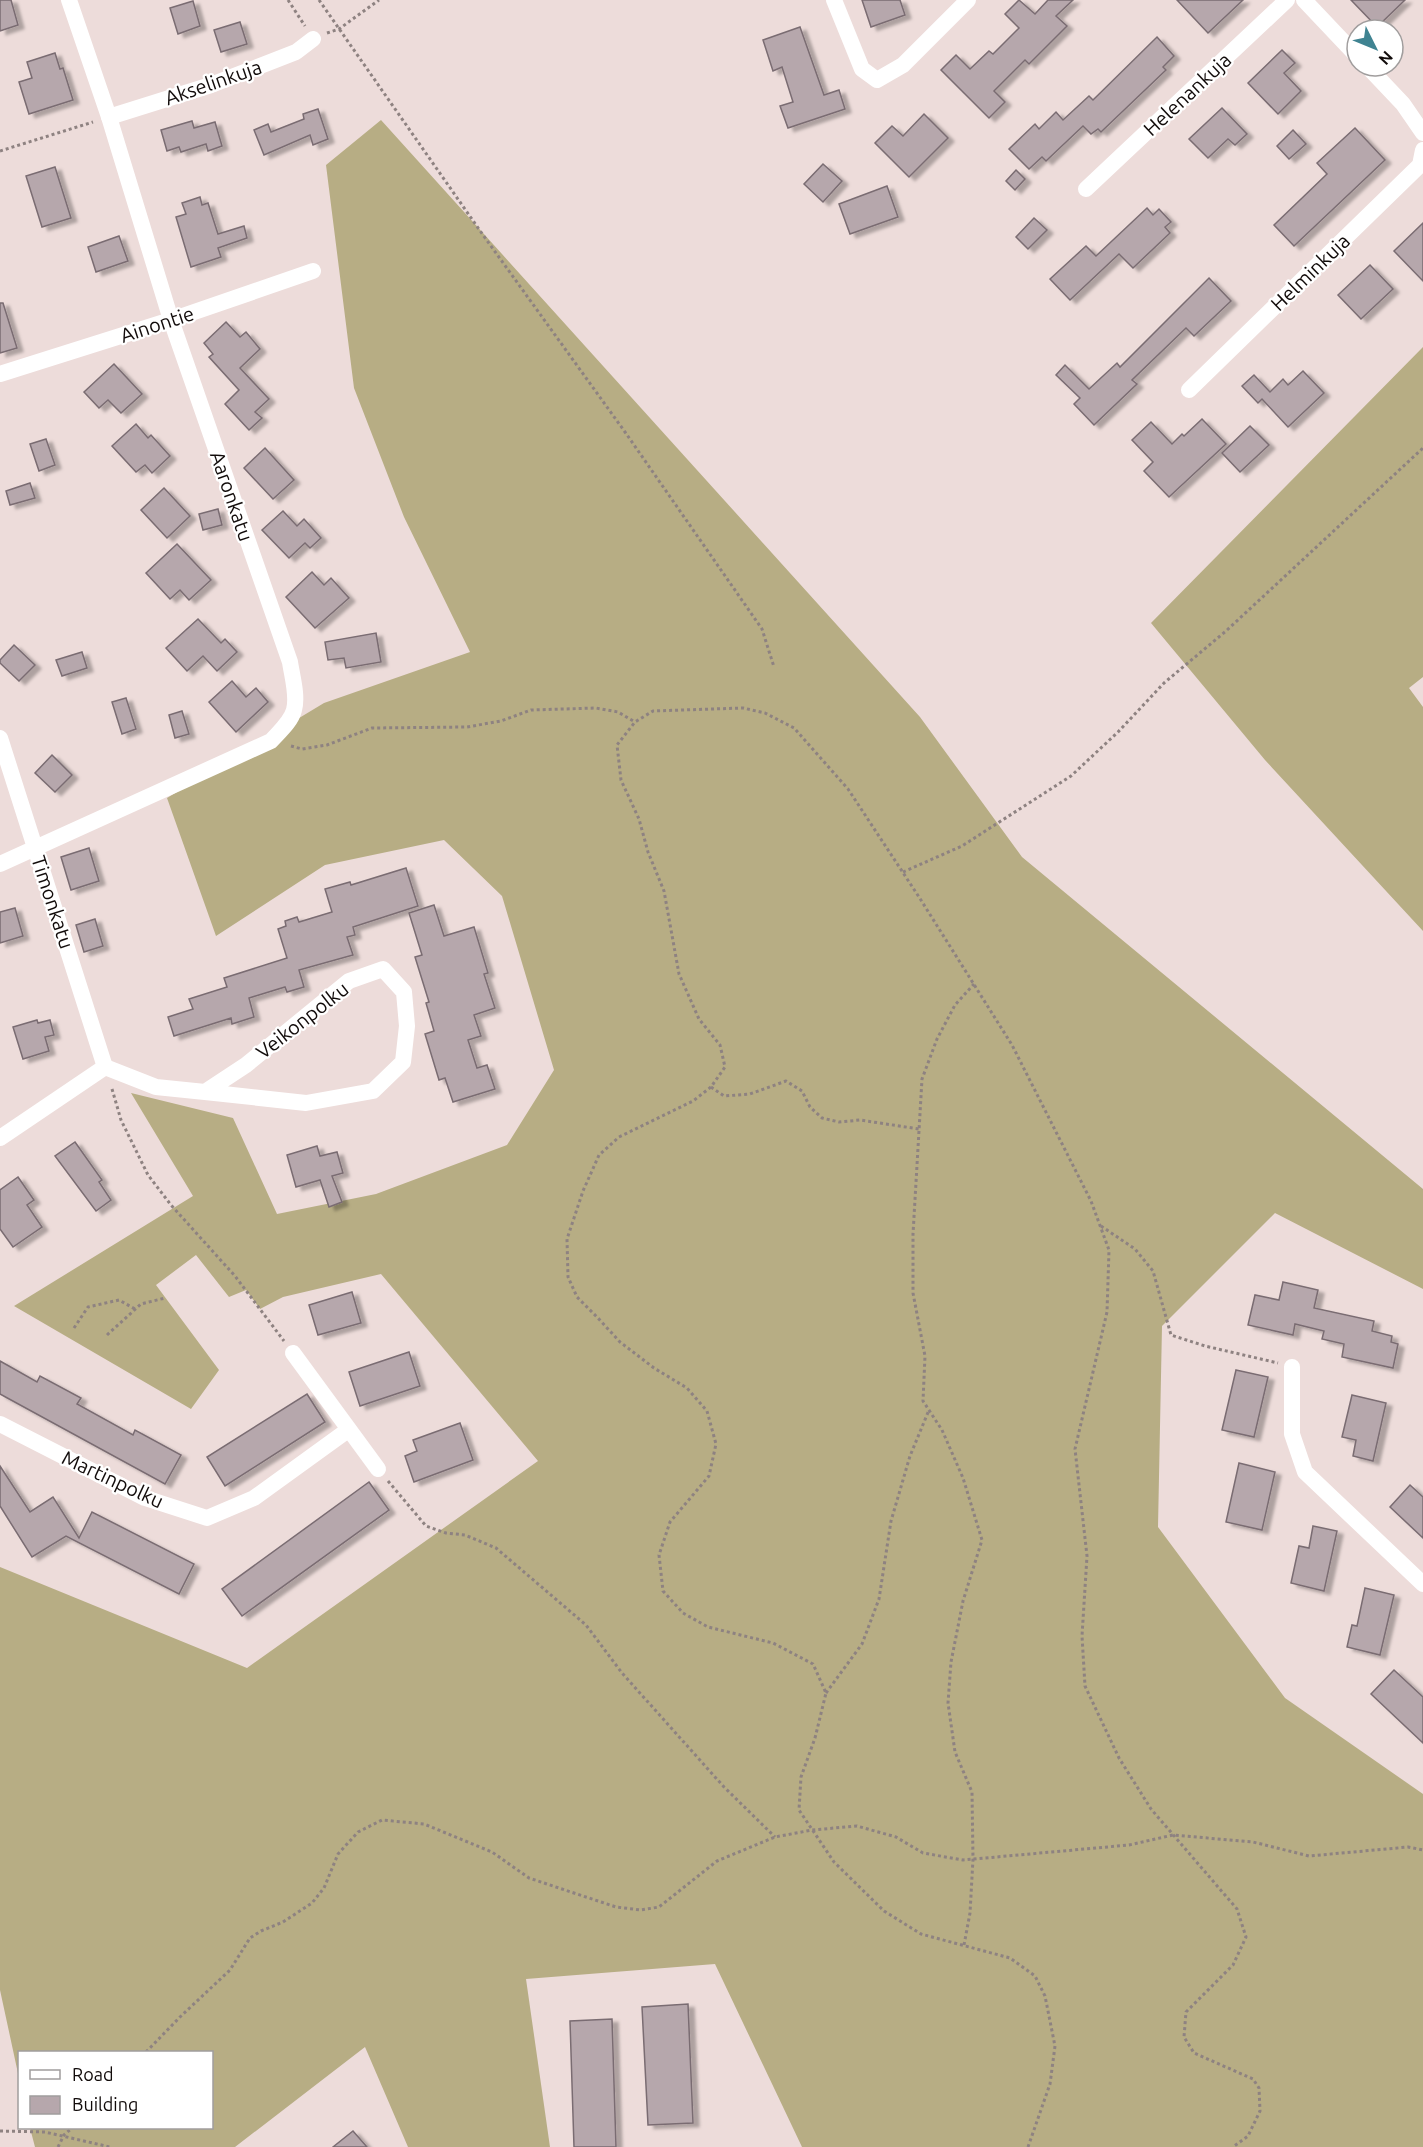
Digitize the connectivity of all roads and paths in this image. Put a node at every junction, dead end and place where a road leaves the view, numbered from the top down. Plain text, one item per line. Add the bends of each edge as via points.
1 (69, 0) edge
2 (288, 0) edge
3 (319, 0) edge
4 (379, 0) edge
5 (834, 0) edge
6 (968, 0) edge
7 (1287, 0) edge
8 (1304, 0) edge
9 (339, 29) junction
10 (313, 39) junction
11 (1345, 43) edge
12 (1378, 78) edge
13 (109, 117) junction
14 (1423, 134) edge
15 (1423, 150) edge
16 (0, 151) edge
17 (1086, 189) dead end
18 (313, 271) dead end
19 (171, 320) junction
20 (0, 374) edge
21 (1189, 390) dead end
22 (1423, 448) edge
23 (774, 668) dead end
24 (635, 722) junction
25 (0, 738) edge
26 (271, 741) junction
27 (35, 848) junction
28 (0, 864) edge
29 (903, 872) junction
30 (974, 984) junction
31 (105, 1067) junction
32 (711, 1087) junction
33 (205, 1092) junction
34 (919, 1129) junction
35 (0, 1138) edge
36 (1100, 1225) junction
37 (165, 1298) dead end
38 (135, 1309) junction
39 (74, 1328) dead end
40 (107, 1335) dead end
41 (293, 1353) joint
42 (1292, 1367) joint
43 (928, 1410) junction
44 (0, 1424) edge
45 (348, 1430) junction
46 (378, 1469) joint
47 (1423, 1584) edge
48 (826, 1693) junction
49 (812, 1830) junction
50 (1173, 1835) junction
51 (775, 1837) junction
52 (1423, 1850) edge
53 (973, 1859) junction
54 (964, 1945) junction
55 (147, 2051) edge
56 (70, 2129) edge
57 (0, 2131) edge
58 (64, 2135) junction
59 (58, 2147) edge
60 (110, 2147) edge
61 (1028, 2147) edge
62 (1233, 2147) edge

1 - 13 street, Aaronkatu
2 - 10 path
3 - 9 path
4 - 9 path
5 - 6 street via 862,69 877,80 903,65
7 - 17 street, Helenankuja
8 - 11 street
9 - 10 path
9 - 23 path via 762,629
10 - 13 street, Akselinkuja via 296,52 211,85
12 - 14 street via 1403,104
13 - 16 path
13 - 19 street, Aaronkatu
15 - 21 street, Helminkuja via 1420,165
18 - 19 street, Ainontie
19 - 20 street, Ainontie
19 - 26 street, Aaronkatu via 290,662 294,710
22 - 29 path via 1226,631 1164,683 1071,776 962,846
24 - 26 path via 618,711 596,708 531,710 467,727 372,728 327,746 302,749
24 - 29 path via 652,711 743,708 765,713 794,728 848,789
24 - 32 path via 617,745 621,780 664,891 680,974 699,1019 720,1046 725,1067
25 - 27 street, Timonkatu
26 - 27 street, Aaronkatu
27 - 28 street, Aaronkatu
27 - 31 street, Timonkatu
29 - 30 path
30 - 34 path via 955,1005 937,1039 922,1079
30 - 36 path via 1012,1045
31 - 33 street, Veikonpolku via 156,1087
31 - 35 street
31 - 41 path via 121,1120 148,1175 235,1276
32 - 34 path via 724,1096 750,1094 786,1081 802,1091 810,1107 822,1118
32 - 48 path via 693,1101 619,1137 599,1155 567,1239 568,1277 577,1297 620,1342 687,1388 707,1411 716,1444 709,1476 670,1522 659,1555 663,1591 683,1613 708,1627 772,1643 813,1664
33 - 33 street, Veikonpolku via 246,1065 349,981 383,969 404,992 407,1026 403,1062 373,1091 306,1103
34 - 43 path via 913,1293 925,1356 923,1401
36 - 42 path via 1135,1249 1153,1271 1171,1335
36 - 50 path via 1109,1250 1107,1312 1075,1449 1087,1556 1082,1636 1085,1686 1119,1758 1151,1809
37 - 38 path
38 - 39 path via 119,1300 88,1306
38 - 40 path
41 - 45 street
42 - 47 street via 1292,1434 1305,1472
43 - 48 path via 891,1521 879,1599 862,1644
43 - 53 path via 942,1430 963,1478 982,1540 963,1601 948,1703 955,1752 972,1792
44 - 45 street, Martinpolku via 145,1498 207,1518 254,1498
45 - 46 street
46 - 51 path via 426,1526 465,1535 496,1548 586,1625 622,1673 708,1770
48 - 49 path via 801,1777 800,1810
49 - 51 path
49 - 53 path via 857,1826 896,1837 922,1853
49 - 54 path via 834,1862 884,1911 921,1934
50 - 52 path via 1252,1842 1309,1856 1408,1847
50 - 53 path via 1130,1845
50 - 62 path via 1237,1909 1246,1937 1233,1965 1186,2012 1184,2037 1194,2054 1253,2079 1259,2088 1260,2111 1248,2136
51 - 55 path via 717,1861 659,1907 641,1910 616,1907 529,1878 492,1852 424,1824 382,1820 358,1832 338,1854 324,1888 312,1903 250,1938 230,1970
53 - 54 path
54 - 61 path via 1010,1958 1035,1976 1046,1996 1054,2055 1050,2084
56 - 58 path
57 - 58 path
58 - 59 path
58 - 60 path

